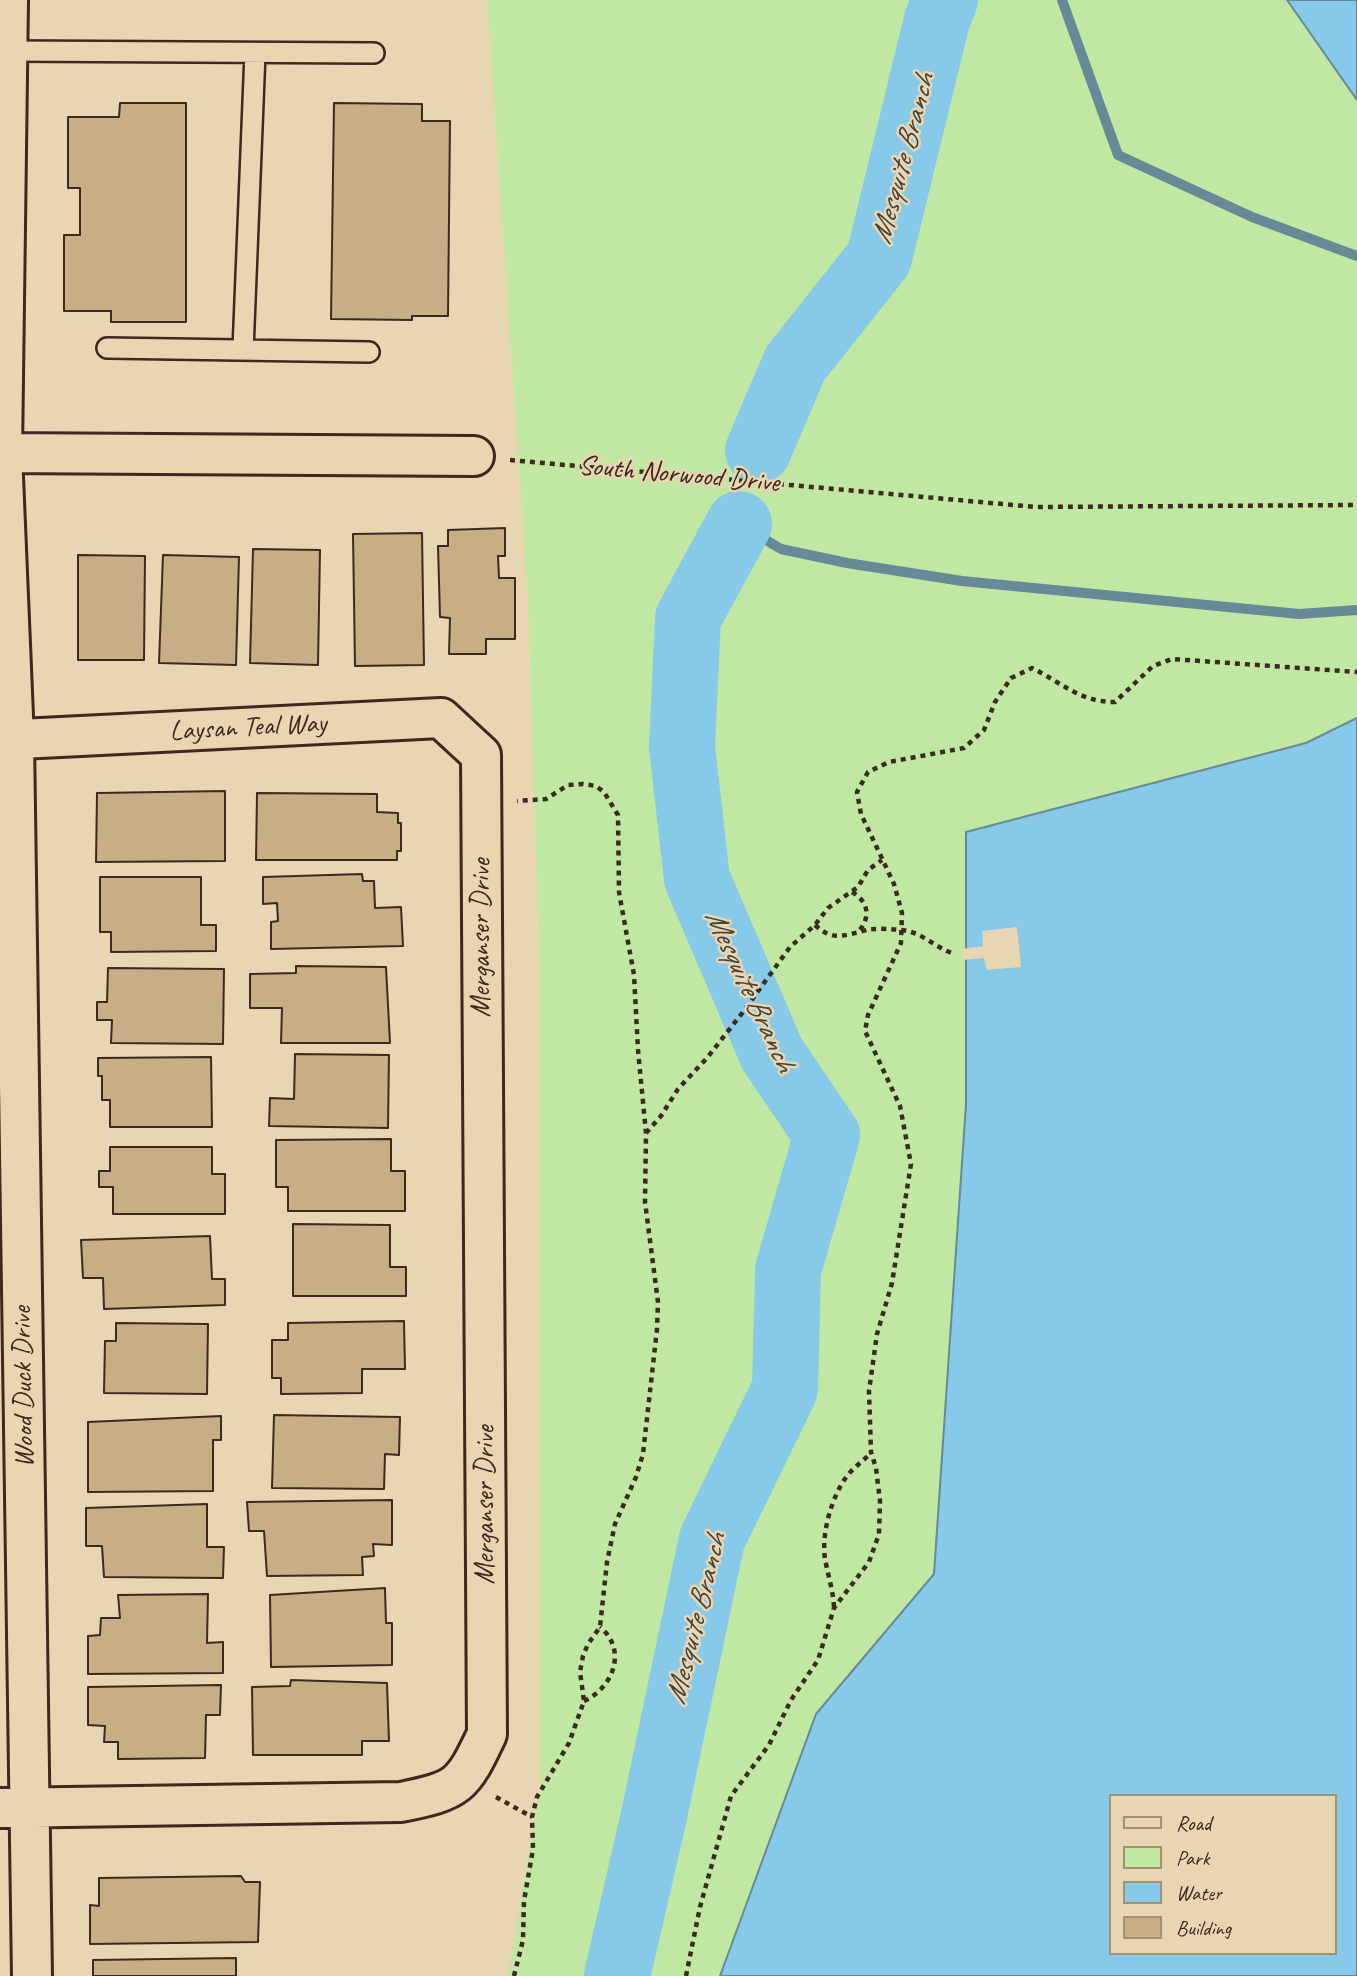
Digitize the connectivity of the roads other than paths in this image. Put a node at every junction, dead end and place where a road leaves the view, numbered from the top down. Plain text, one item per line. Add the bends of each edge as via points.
1 (8, 0) edge
2 (8, 51) junction
3 (255, 53) junction
4 (374, 53) dead end
5 (3, 165) edge
6 (107, 348) dead end
7 (243, 350) junction
8 (369, 352) dead end
9 (1, 453) edge
10 (474, 456) road end
11 (7, 740) edge
12 (481, 755) joint
13 (15, 1808) edge
14 (32, 1976) edge

1 - 2 street, Wood Duck Drive
2 - 3 lane
2 - 5 street, Wood Duck Drive
3 - 4 lane
3 - 7 lane
5 - 9 street, Wood Duck Drive
6 - 7 lane
7 - 8 lane
9 - 10 street
9 - 11 street, Wood Duck Drive
11 - 12 street, Laysan Teal Way via 441,718
11 - 13 street, Wood Duck Drive
12 - 13 street, Merganser Drive via 487,1734 469,1773 443,1793 401,1802
13 - 14 street, Wood Duck Drive

